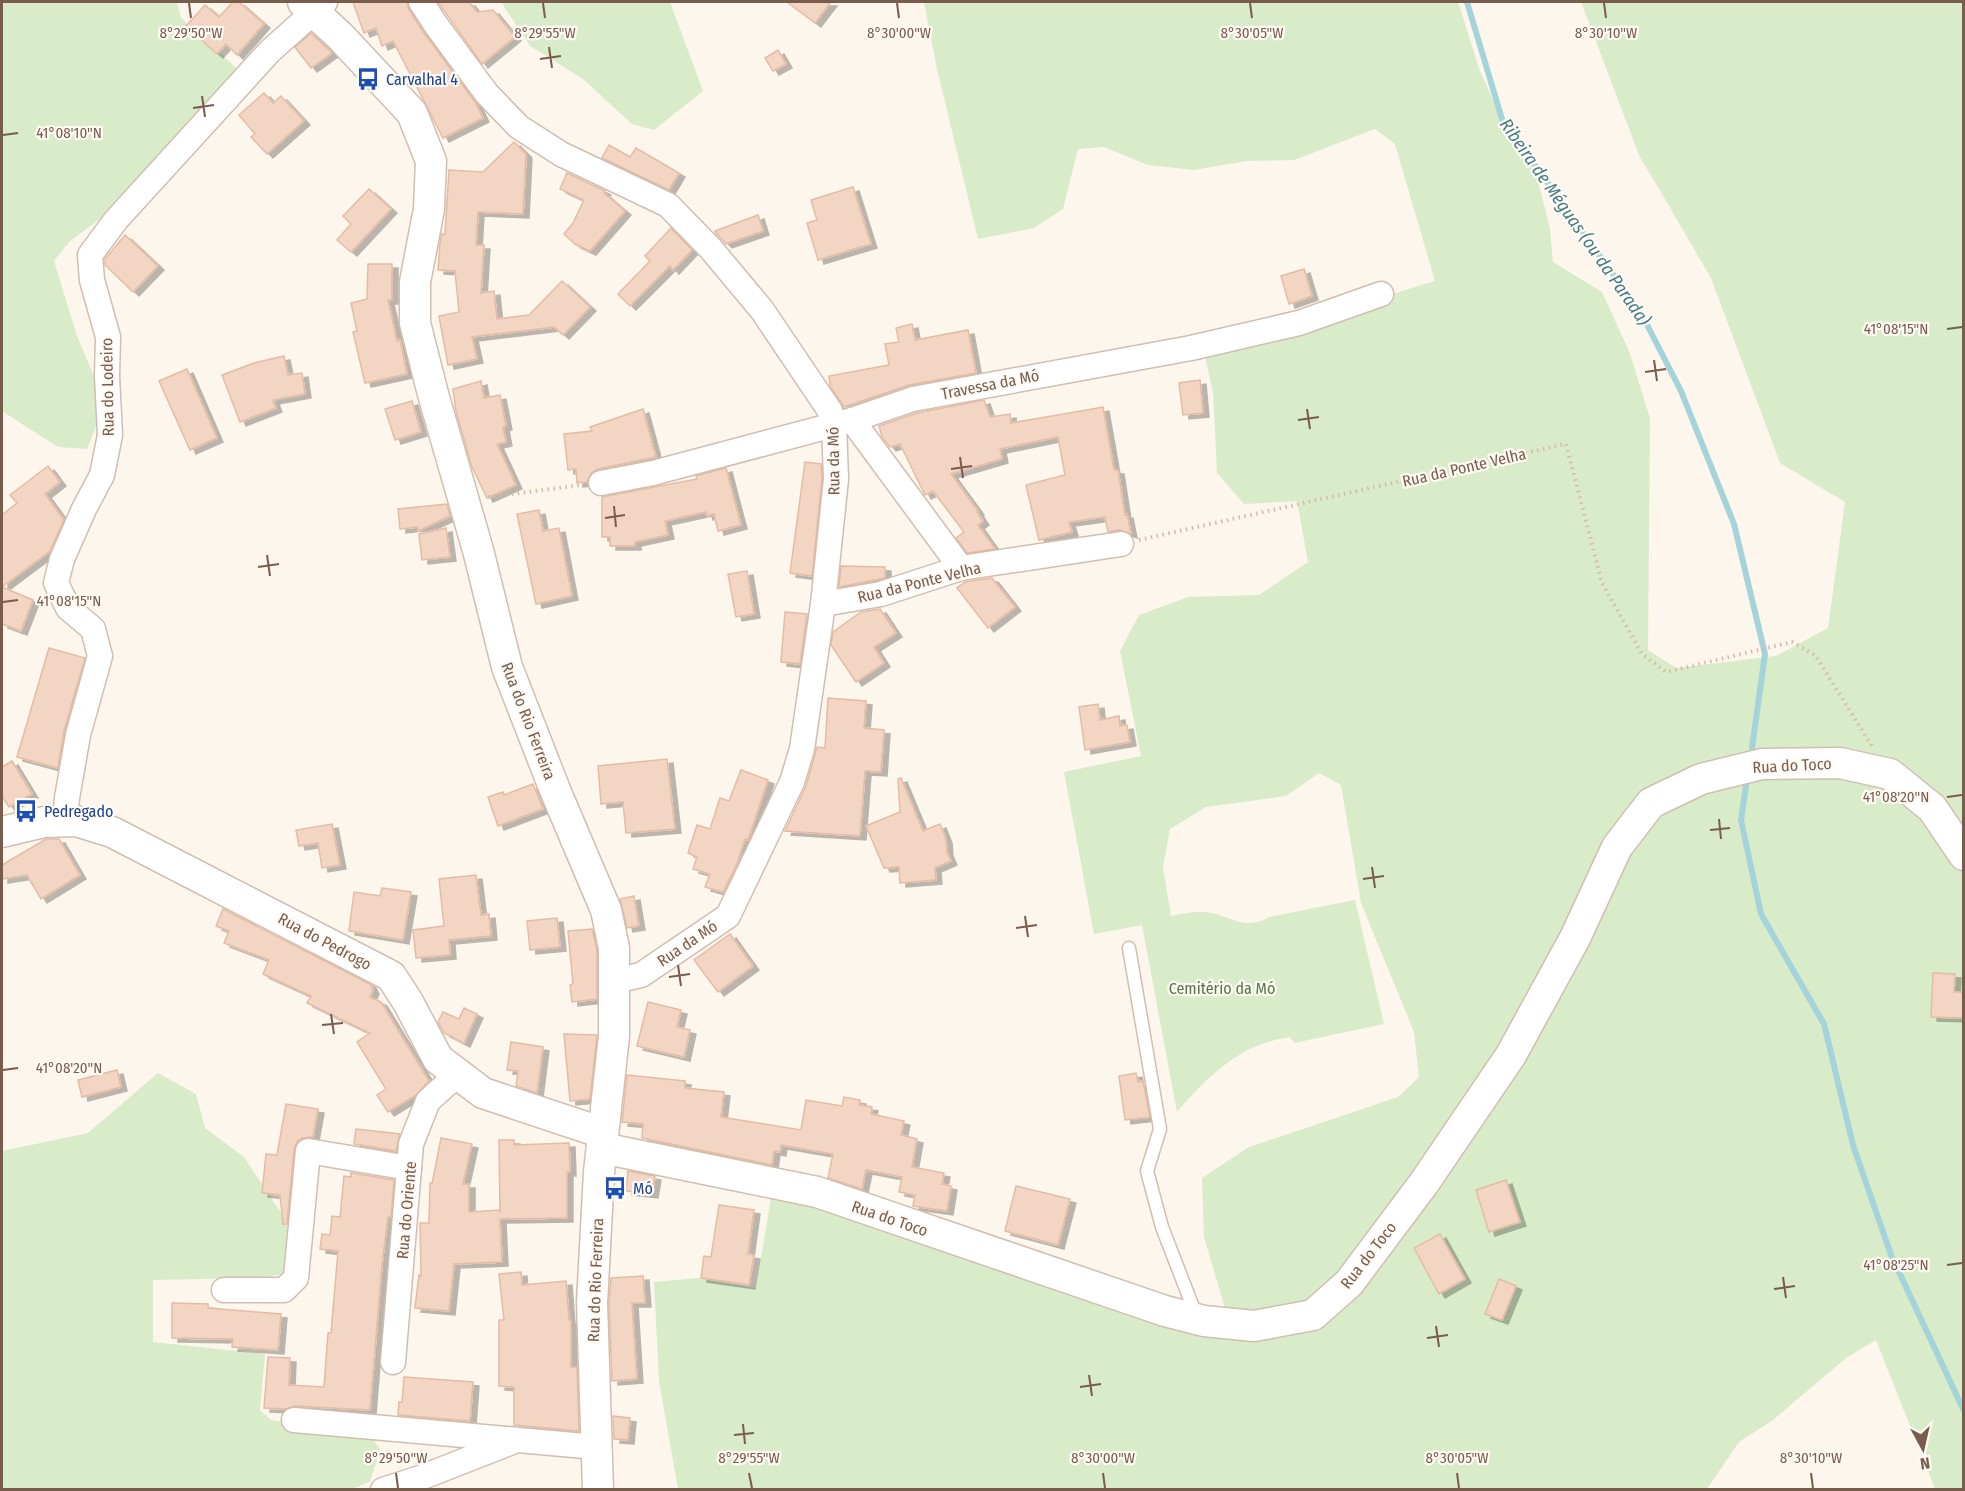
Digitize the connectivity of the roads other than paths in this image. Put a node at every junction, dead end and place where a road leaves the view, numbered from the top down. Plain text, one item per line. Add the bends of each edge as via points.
1 (421, 2) edge
2 (314, 5) edge
3 (1381, 294) dead end
4 (843, 422) junction
5 (601, 483) road end
6 (1121, 544) road end
7 (961, 568) junction
8 (824, 604) junction
9 (65, 821) junction
10 (2, 832) edge
11 (1964, 855) edge
12 (1129, 948) dead end
13 (614, 981) junction
14 (458, 1074) junction
15 (603, 1140) junction
16 (409, 1168) junction
17 (224, 1290) dead end
18 (1198, 1319) junction
19 (393, 1362) dead end
20 (294, 1420) dead end
21 (429, 1432) junction
22 (517, 1440) junction
23 (596, 1447) junction
24 (441, 1469) junction
25 (383, 1490) edge
26 (598, 1490) edge

1 - 4 street, Rua da Mó via 487,94 519,127 561,154 668,205 762,310 830,411
2 - 9 street, Rua do Lodeiro via 116,220 90,255 92,280 108,337 110,435 102,475 71,539 56,583 68,608 93,629 100,656 78,735
2 - 13 street, Rua do Rio Ferreira via 412,113 431,161 429,209 415,282 415,323 507,667 606,910 614,948
3 - 4 street, Travessa da Mó via 1299,323 1191,348 913,399
4 - 5 street, Travessa da Mó via 653,473
4 - 7 street
4 - 8 street, Rua da Mó
6 - 7 street, Rua da Ponte Velha
7 - 8 street, Rua da Ponte Velha via 881,594
8 - 13 street, Rua da Mó via 802,748 792,782 728,916 641,975
9 - 10 street, Rua do Pedrogo
9 - 14 street, Rua do Pedrogo via 112,832 391,976 438,1059
11 - 18 street, Rua do Toco via 1932,808 1890,774 1840,763 1762,764 1701,779 1652,803 1617,847 1575,938 1511,1054 1424,1183 1349,1283 1313,1315 1254,1326
12 - 18 lane via 1160,1129 1147,1171 1162,1227
13 - 15 street, Rua do Rio Ferreira via 614,1036
14 - 15 street, Rua do Pedrogo via 483,1093
14 - 16 street, Rua do Oriente via 428,1101 411,1144
15 - 18 street, Rua do Toco via 817,1192
15 - 23 street, Rua do Rio Ferreira via 592,1303
16 - 17 street via 308,1151 296,1278 284,1290
16 - 19 street, Rua do Oriente
20 - 21 street
21 - 22 street
21 - 24 street via 440,1450
22 - 23 street
22 - 24 street
23 - 26 street, Rua do Rio Ferreira
24 - 25 street

